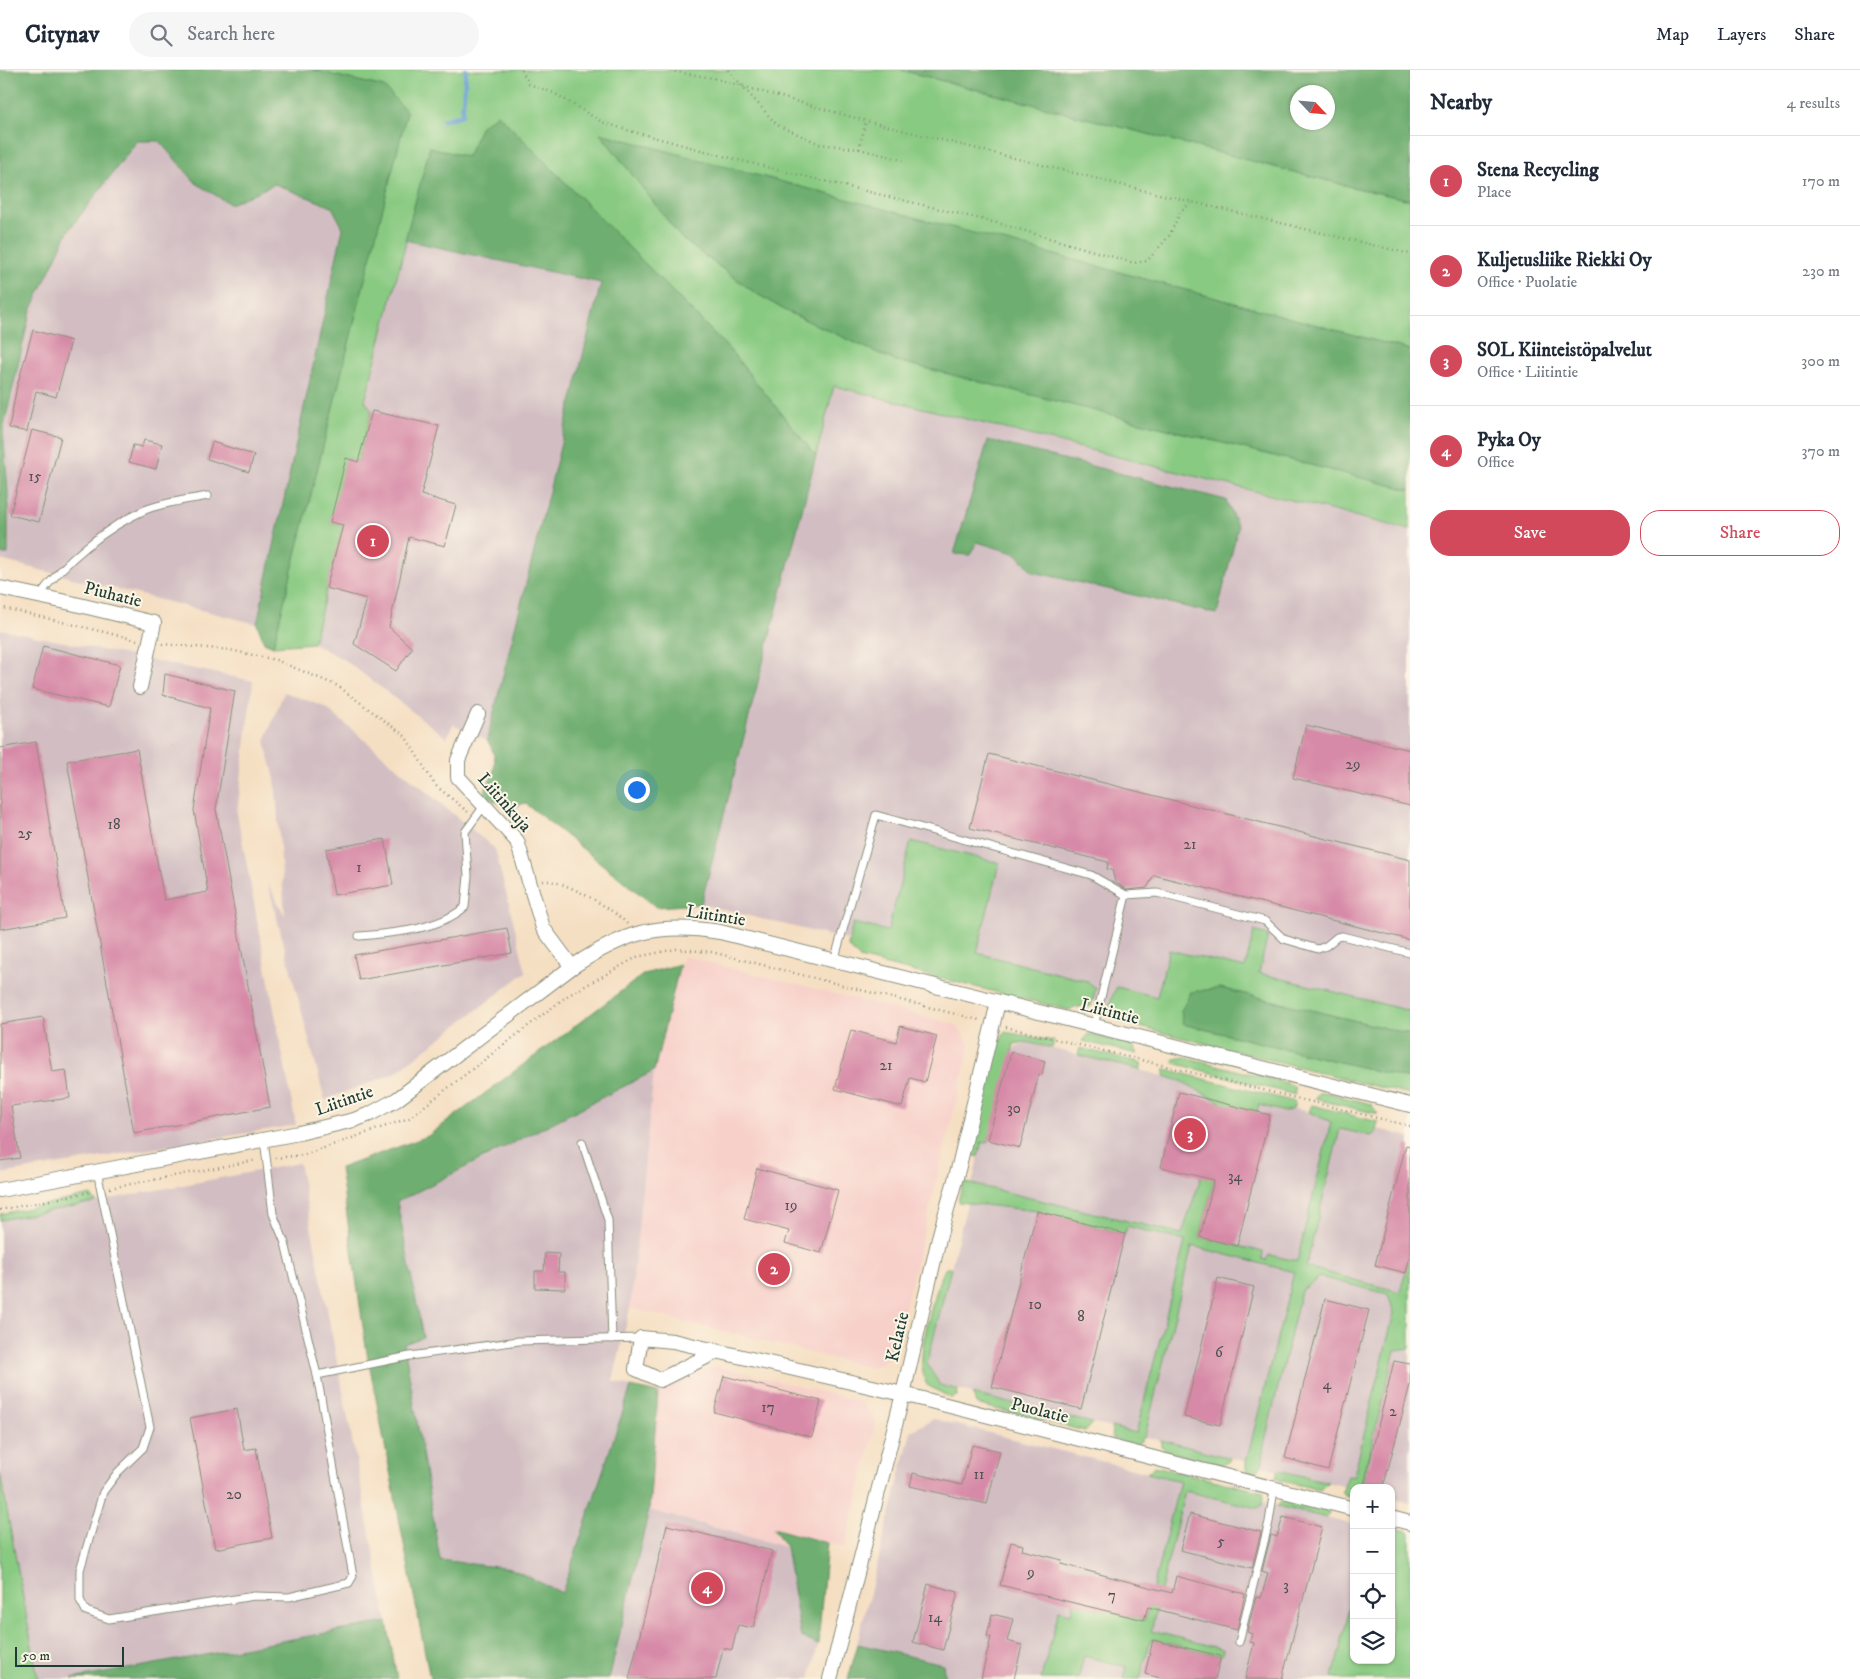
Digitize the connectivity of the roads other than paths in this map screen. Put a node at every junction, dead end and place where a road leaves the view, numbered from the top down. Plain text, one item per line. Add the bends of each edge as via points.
1 (208, 496) dead end
2 (0, 588) edge
3 (38, 596) junction
4 (140, 687) dead end
5 (478, 714) dead end
6 (484, 806) junction
7 (1126, 895) junction
8 (359, 936) dead end
9 (1410, 953) edge
10 (834, 961) junction
11 (572, 967) junction
12 (998, 1002) junction
13 (1094, 1026) junction
14 (1410, 1105) edge
15 (264, 1139) junction
16 (582, 1142) dead end
17 (97, 1170) junction
18 (0, 1190) edge
19 (641, 1338) junction
20 (612, 1339) junction
21 (716, 1352) junction
22 (318, 1375) junction
23 (903, 1394) junction
24 (1274, 1490) junction
25 (1350, 1508) edge
26 (1395, 1519) edge
27 (1410, 1523) edge
28 (1239, 1642) dead end
29 (830, 1679) edge

1 - 3 lane via 145,511 97,538
2 - 3 street, Piuhatie
3 - 4 street, Piuhatie via 154,624
5 - 6 street, Liitinkuja via 458,760 458,777
6 - 8 lane via 465,832 468,876 464,907 451,919 390,933
6 - 11 street, Liitinkuja via 517,841 543,928
7 - 9 lane via 1157,893 1265,921 1284,939 1318,949 1342,936
7 - 10 lane via 1091,875 876,815
7 - 13 lane
10 - 11 street, Liitintie via 694,928 656,929 630,936
10 - 12 street, Liitintie
11 - 15 street, Liitintie via 396,1100 354,1120
12 - 13 street, Liitintie
12 - 23 street, Kelatie
13 - 14 street, Liitintie
15 - 17 street, Liitintie
15 - 22 lane via 273,1214 285,1243
16 - 20 lane via 608,1220
17 - 18 street, Liitintie
17 - 22 lane via 150,1427 143,1448 103,1492 80,1570 80,1600 86,1611 108,1619 254,1596 289,1597 349,1583 353,1576
19 - 20 lane
19 - 21 street, Puolatie via 673,1341
19 - 21 street via 636,1369 660,1380
20 - 22 lane via 519,1340 410,1356
21 - 23 street, Puolatie
23 - 24 street, Puolatie
23 - 29 street, Kelatie
24 - 25 street, Puolatie
24 - 28 lane
26 - 27 street

